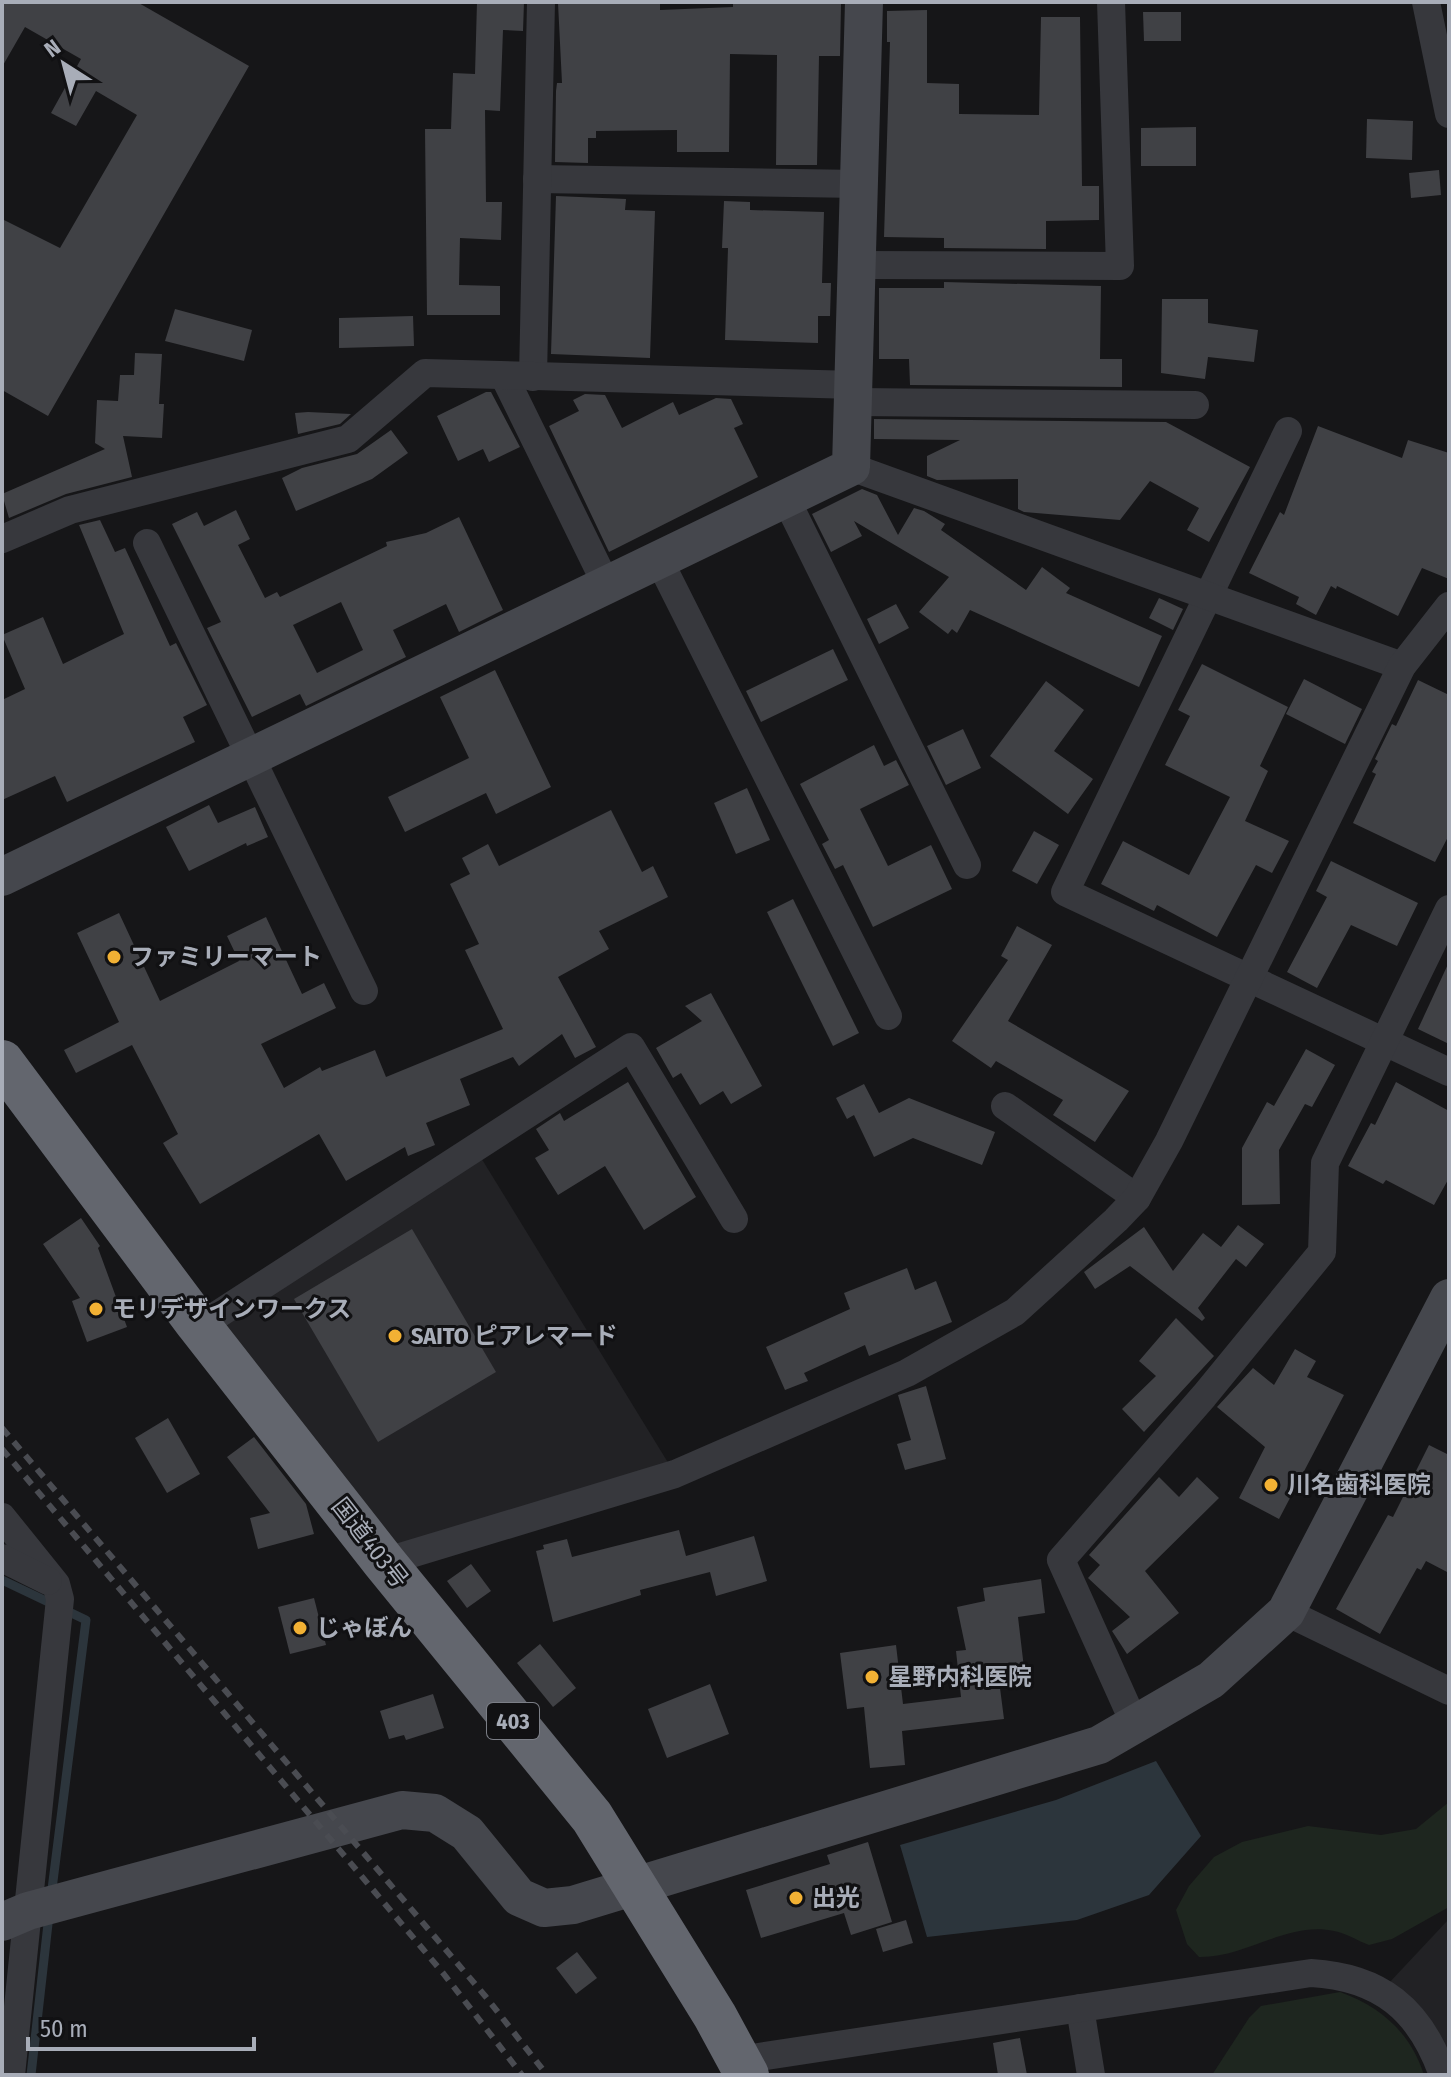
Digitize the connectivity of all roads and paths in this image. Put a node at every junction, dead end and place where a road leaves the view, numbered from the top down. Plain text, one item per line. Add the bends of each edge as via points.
1 (541, 2) edge
2 (864, 2) edge
3 (1111, 2) edge
4 (1426, 2) edge
5 (1449, 114) edge
6 (537, 179) junction
7 (860, 184) junction
8 (858, 265) junction
9 (504, 376) junction
10 (533, 377) junction
11 (855, 394) junction
12 (1195, 405) dead end
13 (1288, 431) dead end
14 (851, 467) junction
15 (786, 499) junction
16 (2, 539) edge
17 (147, 543) dead end
18 (659, 560) junction
19 (607, 586) junction
20 (1208, 598) junction
21 (1449, 606) edge
22 (1402, 666) junction
23 (250, 758) junction
24 (967, 865) dead end
25 (2, 877) edge
26 (1449, 909) edge
27 (1248, 979) junction
28 (364, 991) dead end
29 (888, 1016) dead end
30 (1382, 1041) junction
31 (2, 1062) edge
32 (1449, 1072) edge
33 (1005, 1106) dead end
34 (1137, 1198) junction
35 (734, 1219) dead end
36 (1449, 1298) edge
37 (197, 1323) junction
38 (2, 1517) edge
39 (2, 1558) edge
40 (384, 1562) junction
41 (56, 1584) junction
42 (1286, 1612) junction
43 (1449, 1691) edge
44 (1136, 1727) junction
45 (635, 1884) junction
46 (15, 1917) edge
47 (1080, 2008) junction
48 (743, 2067) edge
49 (11, 2075) edge
50 (1091, 2075) edge
51 (1443, 2075) edge

1 - 6 street
2 - 7 street
3 - 8 street via 1120,266
4 - 5 street
6 - 7 street
6 - 10 street
7 - 8 street
8 - 11 street
9 - 10 street
9 - 16 street via 425,373 348,439 70,510
9 - 19 street
10 - 11 street
11 - 12 street
11 - 14 street
13 - 20 street
14 - 15 street
14 - 20 street
15 - 18 street
15 - 24 street
17 - 23 street
18 - 19 street
18 - 29 street
19 - 23 street
20 - 22 street
20 - 27 street via 1065,892
21 - 22 street
22 - 27 street
23 - 25 street
23 - 28 street
26 - 30 street
27 - 30 street
27 - 34 street
30 - 32 street
30 - 44 street via 1325,1163 1322,1252 1061,1560
31 - 37 highway, 国道403号 / 403
33 - 34 street
34 - 40 street via 1015,1312 907,1373 675,1474
35 - 37 street via 631,1047
36 - 42 street
37 - 40 highway, 国道403号 / 403
38 - 41 street
39 - 41 street
40 - 45 highway, 国道403号 / 403 via 592,1817
41 - 46 street via 60,1599
42 - 43 street
42 - 44 street via 1211,1680
44 - 45 street via 1099,1745
45 - 46 street via 573,1905 544,1908 519,1897 467,1833 435,1813 402,1810
45 - 48 highway, 国道403号 / 403
46 - 49 street
47 - 48 street
47 - 50 street
47 - 51 street via 1281,1975 1343,1975 1377,1987 1397,2004 1422,2031

